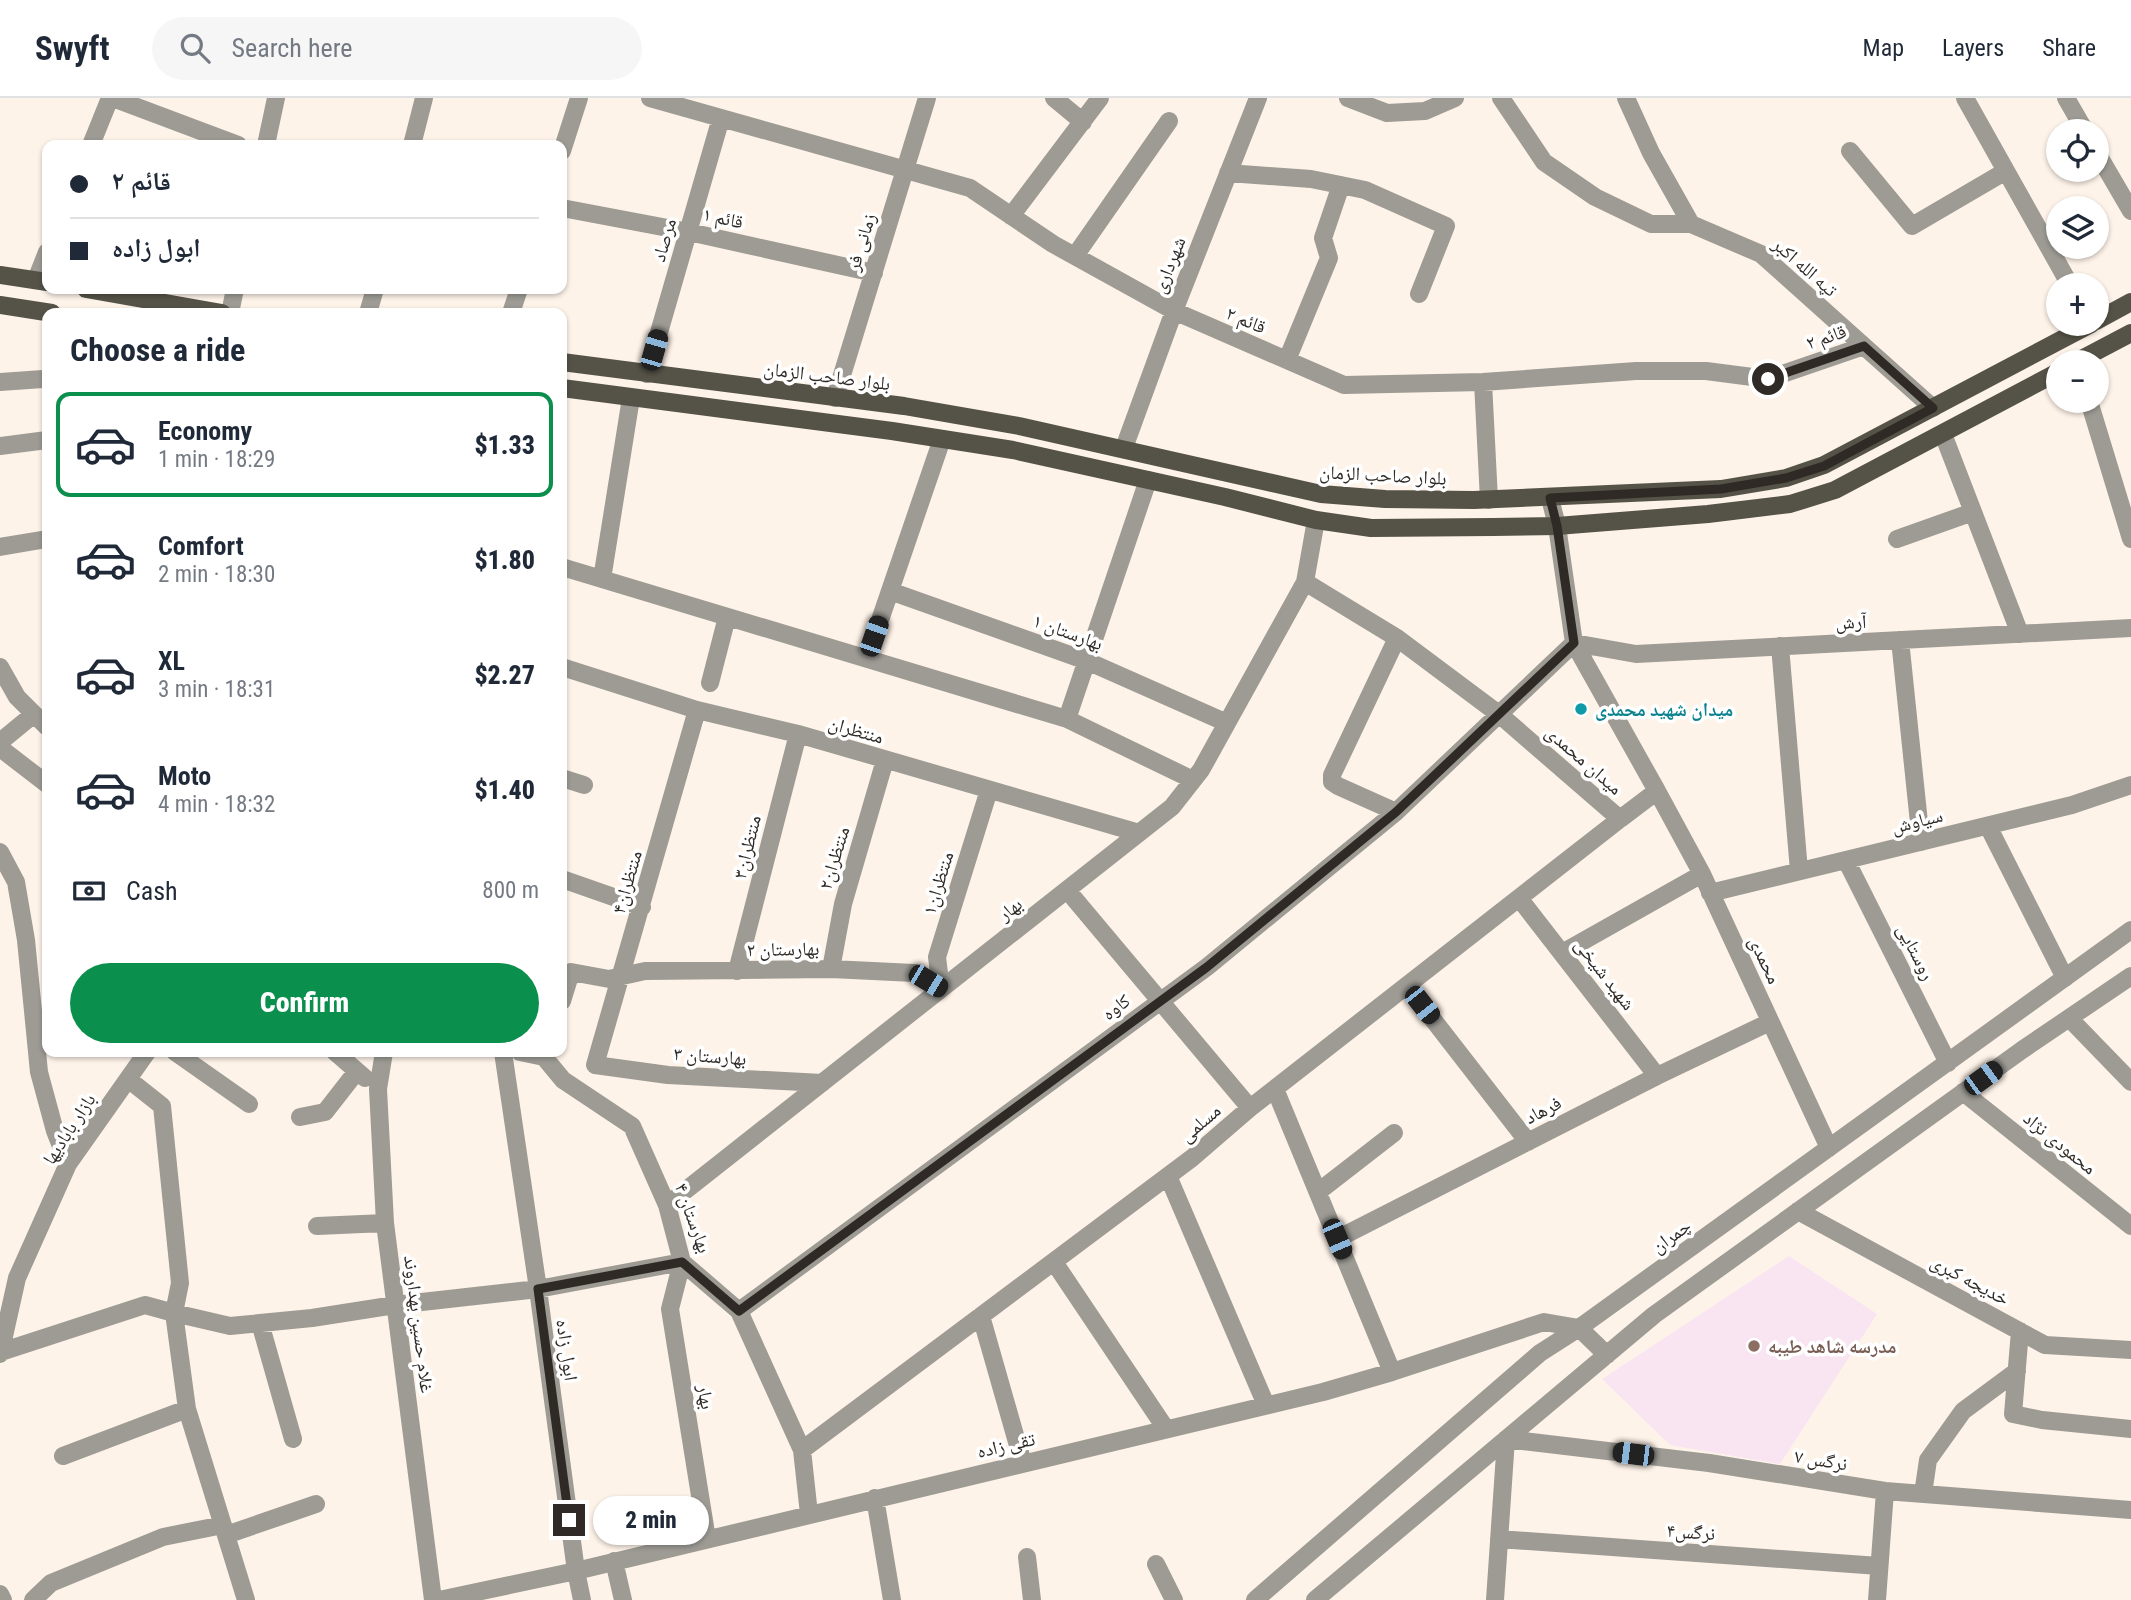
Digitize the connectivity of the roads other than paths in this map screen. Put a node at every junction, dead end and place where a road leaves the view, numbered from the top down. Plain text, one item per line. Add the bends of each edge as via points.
1 (112, 98) edge
2 (276, 98) edge
3 (424, 98) edge
4 (579, 98) edge
5 (650, 98) edge
6 (927, 98) edge
7 (1054, 98) edge
8 (1100, 98) edge
9 (1258, 98) edge
10 (1348, 98) edge
11 (1455, 98) edge
12 (1501, 98) edge
13 (1626, 98) edge
14 (1965, 98) edge
15 (2066, 98) edge
16 (721, 118) junction
17 (2078, 119) edge
18 (1169, 121) dead end
19 (1083, 122) junction
20 (93, 140) edge
21 (225, 140) edge
22 (267, 140) edge
23 (413, 140) edge
24 (566, 140) edge
25 (1850, 151) dead end
26 (906, 169) junction
27 (2006, 171) junction
28 (1228, 173) junction
29 (2109, 173) edge
30 (1341, 185) junction
31 (567, 209) edge
32 (2131, 211) edge
33 (1011, 216) junction
34 (1691, 224) junction
35 (689, 232) junction
36 (1075, 256) junction
37 (874, 273) junction
38 (2063, 273) edge
39 (0, 275) edge
40 (41, 281) edge
41 (114, 294) edge
42 (1419, 294) dead end
43 (2131, 302) edge
44 (0, 305) edge
45 (194, 308) edge
46 (42, 311) edge
47 (1174, 311) junction
48 (2109, 314) edge
49 (2131, 332) edge
50 (2068, 336) edge
51 (1864, 346) junction
52 (2099, 350) edge
53 (1287, 360) junction
54 (567, 363) edge
55 (647, 374) junction
56 (2046, 378) edge
57 (42, 379) edge
58 (0, 382) edge
59 (1483, 382) junction
60 (567, 389) edge
61 (631, 398) junction
62 (835, 398) junction
63 (1933, 408) junction
64 (2093, 413) edge
65 (1943, 433) junction
66 (942, 439) junction
67 (42, 441) edge
68 (0, 446) edge
69 (1124, 448) junction
70 (1149, 480) junction
71 (1550, 498) junction
72 (1489, 500) junction
73 (1973, 512) junction
74 (1316, 520) junction
75 (1557, 526) junction
76 (1897, 539) dead end
77 (2131, 539) edge
78 (42, 544) edge
79 (0, 547) edge
80 (567, 569) edge
81 (602, 579) junction
82 (1305, 582) junction
83 (890, 591) junction
84 (727, 617) junction
85 (2131, 628) edge
86 (2020, 634) junction
87 (1397, 638) junction
88 (1900, 640) junction
89 (1574, 643) junction
90 (1780, 646) junction
91 (867, 658) junction
92 (1087, 661) junction
93 (0, 667) edge
94 (567, 669) edge
95 (710, 682) dead end
96 (697, 710) junction
97 (34, 713) junction
98 (1500, 715) junction
99 (1067, 719) junction
100 (42, 722) edge
101 (1227, 723) junction
102 (798, 734) junction
103 (0, 742) edge
104 (0, 748) edge
105 (886, 760) junction
106 (42, 780) edge
107 (567, 780) edge
108 (1193, 780) junction
109 (584, 785) dead end
110 (2131, 785) edge
111 (989, 790) junction
112 (1657, 792) junction
113 (1396, 812) junction
114 (1620, 819) junction
115 (1988, 826) junction
116 (1139, 833) junction
117 (1921, 842) junction
118 (0, 852) edge
119 (1846, 860) junction
120 (1799, 871) junction
121 (1702, 874) junction
122 (567, 881) edge
123 (1067, 890) junction
124 (1710, 893) junction
125 (1520, 898) junction
126 (642, 907) junction
127 (2131, 930) edge
128 (1562, 953) junction
129 (831, 969) junction
130 (737, 971) junction
131 (622, 975) junction
132 (2131, 976) edge
133 (2065, 978) junction
134 (567, 984) edge
135 (1407, 986) junction
136 (941, 989) junction
137 (1160, 1001) junction
138 (2069, 1018) junction
139 (1770, 1022) junction
140 (143, 1057) edge
141 (182, 1057) edge
142 (340, 1057) edge
143 (383, 1057) edge
144 (504, 1057) edge
145 (546, 1057) edge
146 (1948, 1063) junction
147 (595, 1065) joint
148 (357, 1072) junction
149 (1657, 1076) junction
150 (128, 1079) junction
151 (2131, 1082) edge
152 (822, 1083) junction
153 (378, 1089) junction
154 (1275, 1089) junction
155 (1963, 1092) junction
156 (248, 1104) dead end
157 (1250, 1108) junction
158 (300, 1116) dead end
159 (1394, 1133) dead end
160 (1528, 1142) junction
161 (1829, 1149) junction
162 (68, 1164) junction
163 (1168, 1176) junction
164 (1318, 1192) junction
165 (667, 1205) junction
166 (1798, 1211) junction
167 (385, 1223) junction
168 (317, 1226) dead end
169 (2131, 1226) edge
170 (1337, 1239) junction
171 (682, 1262) junction
172 (1054, 1262) junction
173 (538, 1289) junction
174 (395, 1305) junction
175 (739, 1311) junction
176 (174, 1313) junction
177 (981, 1316) junction
178 (260, 1323) junction
179 (1579, 1328) junction
180 (2020, 1331) junction
181 (2131, 1350) edge
182 (1, 1353) edge
183 (1607, 1355) junction
184 (2017, 1371) junction
185 (1392, 1372) junction
186 (1266, 1405) junction
187 (187, 1409) junction
188 (1166, 1429) junction
189 (2131, 1429) edge
190 (293, 1439) dead end
191 (1506, 1439) junction
192 (802, 1450) junction
193 (63, 1456) dead end
194 (1023, 1463) junction
195 (1885, 1491) junction
196 (1923, 1494) junction
197 (875, 1498) junction
198 (316, 1504) dead end
199 (2131, 1510) edge
200 (809, 1514) junction
201 (224, 1530) junction
202 (707, 1539) junction
203 (1499, 1539) junction
204 (1027, 1557) dead end
205 (614, 1561) junction
206 (1156, 1564) dead end
207 (1879, 1566) junction
208 (576, 1571) junction
209 (0, 1594) edge
210 (3, 1600) edge
211 (33, 1600) edge
212 (246, 1600) edge
213 (433, 1600) edge
214 (439, 1600) edge
215 (582, 1600) edge
216 (622, 1600) edge
217 (892, 1600) edge
218 (1032, 1600) edge
219 (1174, 1600) edge
220 (1255, 1600) edge
221 (1315, 1600) edge
222 (1495, 1600) edge
223 (1877, 1600) edge

1 - 20 street
1 - 21 street
2 - 22 street
3 - 23 street
4 - 24 street
5 - 16 street, قائم ۲
6 - 26 street, زمانی فر
7 - 19 street
8 - 19 street
9 - 28 street, شهرداری
10 - 11 street via 1387,113 1424,111
12 - 34 street, تپه الله اکبر via 1544,162 1595,197 1651,224
13 - 34 street
14 - 27 street
15 - 17 street
16 - 26 street, قائم ۲
16 - 35 street, مرصاد
18 - 36 street
19 - 33 street
25 - 27 street via 1912,226
26 - 33 street, قائم ۲ via 970,188
26 - 37 street, زمانی فر
27 - 38 street
28 - 30 street
28 - 47 street, شهرداری
29 - 32 street
30 - 42 street via 1365,190 1446,226
30 - 53 street via 1323,238 1329,258
31 - 35 street, قائم ۱
33 - 36 street, قائم ۲
34 - 51 street, تپه الله اکبر via 1761,254
35 - 37 street, قائم ۱
35 - 55 street, مرصاد
36 - 47 street, قائم ۲
37 - 62 street, زمانی فر
39 - 40 main road
41 - 45 main road
43 - 48 main road
44 - 46 main road
47 - 53 street, قائم ۲
47 - 69 street, شهرداری
49 - 52 main road
50 - 63 main road, بلوار صاحب الزمان
51 - 59 street, قائم ۲ via 1768,379 1706,371 1636,371
51 - 63 street, تپه الله اکبر
53 - 59 street, قائم ۲ via 1344,385
54 - 55 main road, بلوار صاحب الزمان
55 - 62 main road, بلوار صاحب الزمان
56 - 65 main road
57 - 58 street
59 - 72 street
60 - 61 main road
61 - 66 main road
61 - 81 street
62 - 69 main road, بلوار صاحب الزمان via 1007,424
63 - 71 main road, بلوار صاحب الزمان via 1824,466 1786,478 1721,489
64 - 77 street
65 - 73 street
65 - 75 main road via 1835,490 1790,504
66 - 70 main road
66 - 83 street
67 - 68 street
69 - 72 main road, بلوار صاحب الزمان via 1321,494
70 - 74 main road
70 - 92 street
71 - 72 main road, بلوار صاحب الزمان
71 - 75 street
73 - 76 street
73 - 86 street
74 - 75 main road via 1371,528
74 - 82 street, بهار
75 - 89 street
78 - 79 street
80 - 81 street
81 - 84 street
82 - 87 street, میدان محمدی
82 - 101 street, بهار
83 - 91 street
83 - 92 street, بهارستان ۱
84 - 91 street
84 - 95 street
85 - 86 street, آرش
86 - 88 street, آرش
87 - 98 street, میدان محمدی
87 - 113 street via 1332,775 1338,786
88 - 90 street, آرش
88 - 117 street
89 - 90 street, آرش via 1636,654
89 - 98 street
89 - 112 street, میدان محمدی
90 - 120 street
91 - 99 street
92 - 99 street
92 - 101 street, بهارستان ۱
93 - 97 street via 17,697
94 - 96 street, منتظران
96 - 102 street, منتظران
96 - 126 street, منتظران۴
97 - 100 street
97 - 103 street
98 - 113 street, کاوه
98 - 114 street, میدان محمدی
99 - 108 street
101 - 108 street, بهار
102 - 105 street, منتظران
102 - 130 street, منتظران۳
104 - 106 street
105 - 111 street, منتظران
105 - 129 street, منتظران۲ via 842,904
107 - 109 street
108 - 116 street, بهار via 1172,807
110 - 115 street, سیاوش
111 - 116 street, منتظران
111 - 136 street, منتظران۱ via 937,957
112 - 114 street, میدان محمدی
112 - 121 street, محمدی
113 - 137 street, کاوه
114 - 125 street, مسلمی
115 - 117 street, سیاوش
115 - 133 street
116 - 123 street, بهار
117 - 119 street, سیاوش
118 - 162 street via 16,882 39,1072
119 - 120 street, سیاوش
119 - 146 street, روستایی
120 - 124 street, سیاوش
121 - 124 street, محمدی
121 - 128 street
122 - 126 street
123 - 136 street, بهار
123 - 137 street
124 - 139 street, محمدی
125 - 128 street, شهید شیخی
125 - 135 street, مسلمی
126 - 131 street, منتظران۴
127 - 133 street, چمران
128 - 149 street, شهید شیخی
129 - 130 street, بهارستان ۲
129 - 136 street, بهارستان ۲ via 914,973
130 - 131 street, بهارستان ۲
131 - 134 street, بهارستان ۲ via 609,979 571,972
131 - 147 street, منتظران۴
132 - 138 street
133 - 146 street, چمران
135 - 154 street, مسلمی
135 - 160 street
136 - 152 street, بهار
137 - 157 street
137 - 175 street, کاوه
138 - 151 street
138 - 155 street
139 - 149 street, فرهاد
139 - 161 street, محمدی
140 - 150 street, بازار بابادیها
141 - 156 street
142 - 148 street
143 - 153 street, غلام حسین بهداروند
144 - 173 street, ابول زاده
145 - 165 street, بهارستان ۴ via 563,1080 632,1126
146 - 161 street, چمران
147 - 152 street, بهارستان ۳
148 - 153 street
148 - 158 street via 325,1112
149 - 160 street, فرهاد
150 - 162 street, بازار بابادیها
150 - 176 street via 162,1106 180,1283
152 - 165 street, بهار
153 - 167 street, غلام حسین بهداروند
154 - 157 street, مسلمی
154 - 164 street
155 - 166 street
155 - 169 street, محمودی نژاد
157 - 163 street, مسلمی
159 - 164 street
160 - 170 street, فرهاد
161 - 179 street, چمران
162 - 182 street, بازار بابادیها via 17,1278
163 - 172 street, مسلمی
163 - 186 street
164 - 170 street
165 - 171 street, بهارستان ۴
166 - 180 street, خدیجه کبری
166 - 183 street via 1654,1315
167 - 168 street
167 - 174 street, غلام حسین بهداروند
170 - 185 street
171 - 173 street
171 - 175 street, بهارستان ۴
171 - 202 street, بهار via 670,1309
172 - 177 street, مسلمی
172 - 188 street
173 - 174 street
173 - 208 street, ابول زاده
174 - 178 street
174 - 213 street, غلام حسین بهداروند
175 - 192 street, بهارستان ۴
176 - 178 street via 230,1326
176 - 182 street via 145,1305
176 - 187 street
177 - 192 street, مسلمی
177 - 194 street
178 - 190 street
179 - 183 street
179 - 185 street, تقی زاده via 1544,1322
179 - 220 street, چمران via 1540,1353
180 - 181 street, خدیجه کبری via 2045,1345
180 - 184 street
183 - 191 street
184 - 189 street via 2013,1414
184 - 196 street via 1963,1411 1928,1460
185 - 186 street, تقی زاده
186 - 188 street, تقی زاده
187 - 193 street
187 - 201 street
188 - 194 street, تقی زاده
191 - 195 street, نرگس ۷ via 1709,1463
191 - 203 street
191 - 221 street
192 - 200 street, بهارستان ۴
194 - 197 street, تقی زاده
195 - 196 street, نرگس ۷
195 - 207 street
196 - 199 street, نرگس ۷
197 - 200 street, تقی زاده
197 - 217 street
198 - 201 street
200 - 202 street, تقی زاده
201 - 211 street via 163,1537 51,1583
201 - 212 street
202 - 205 street, تقی زاده
203 - 207 street, نرگس۴
203 - 222 street
204 - 218 street
205 - 208 street, تقی زاده
205 - 216 street
206 - 219 street
207 - 223 street
208 - 214 street, تقی زاده
208 - 215 street, ابول زاده
209 - 210 street

